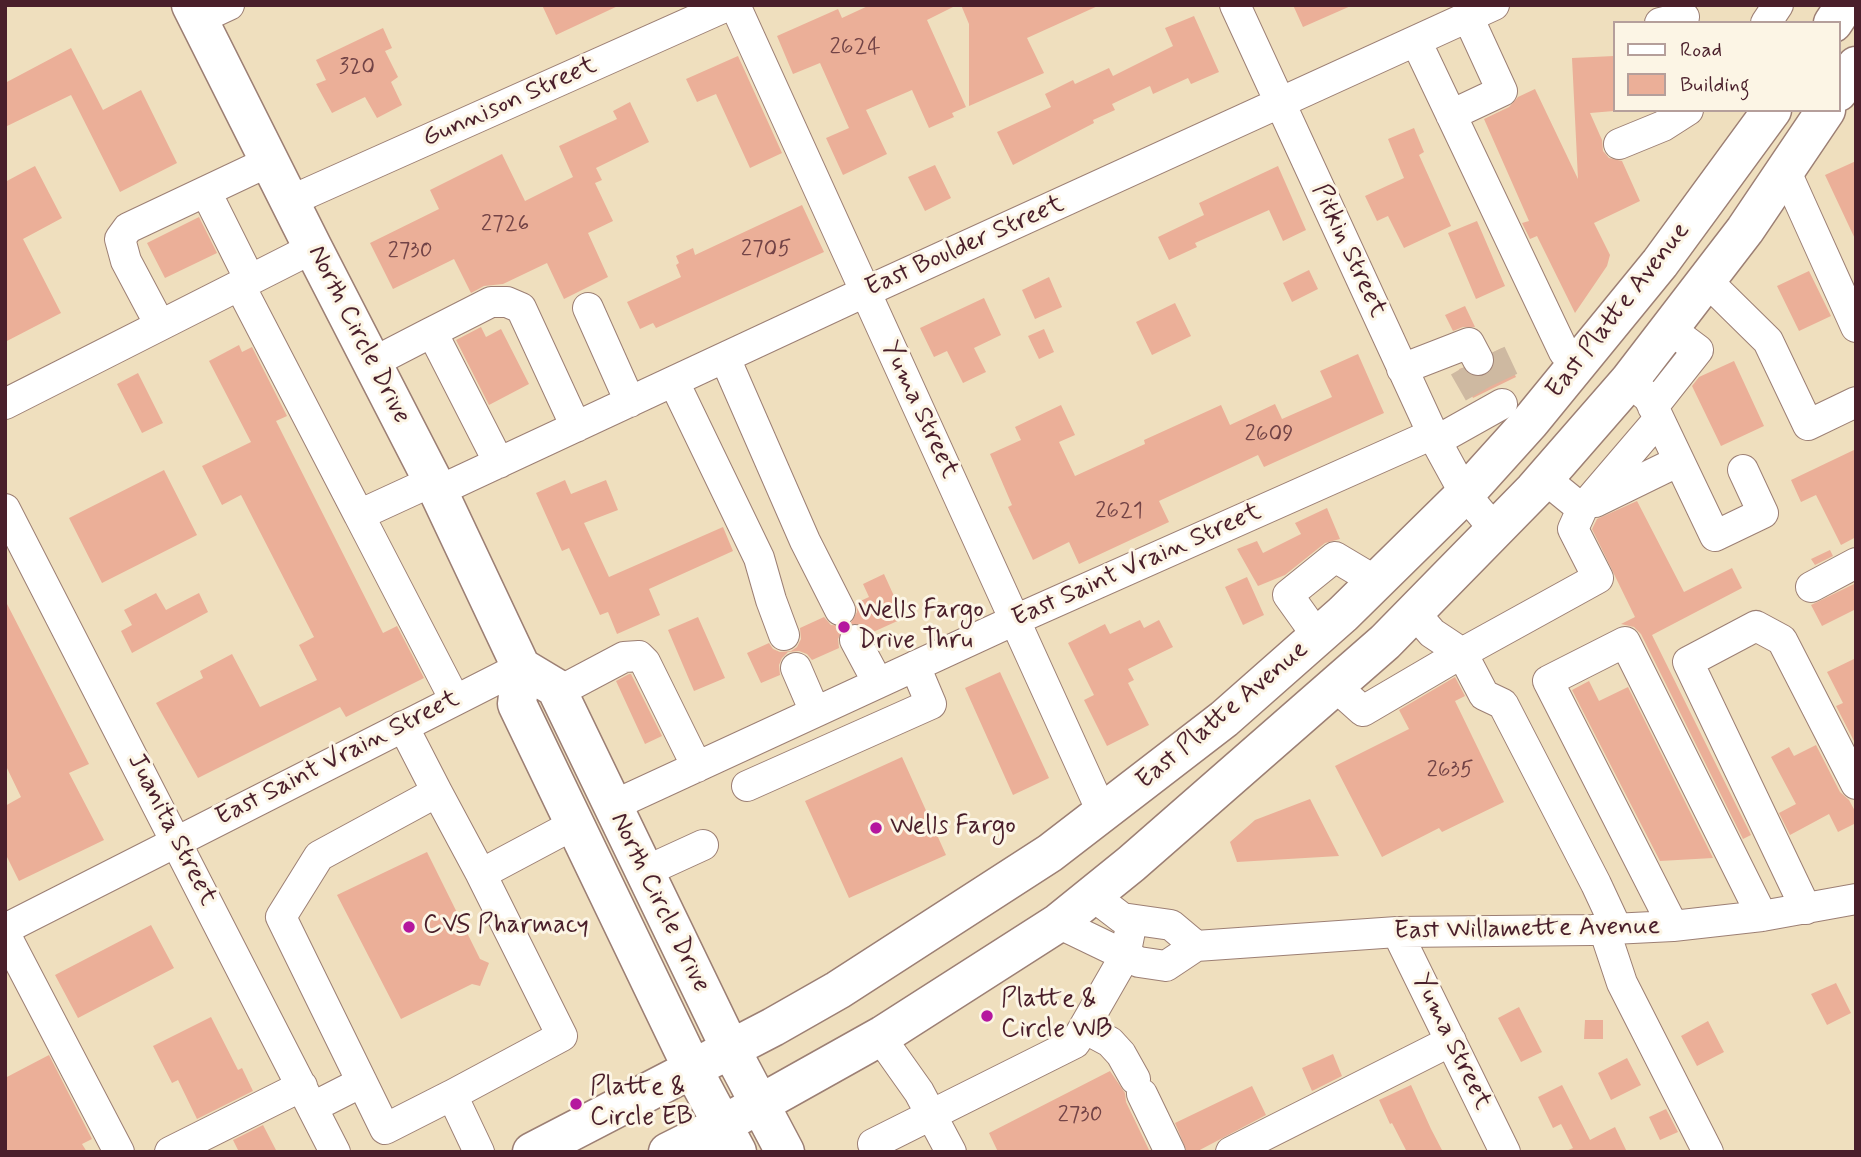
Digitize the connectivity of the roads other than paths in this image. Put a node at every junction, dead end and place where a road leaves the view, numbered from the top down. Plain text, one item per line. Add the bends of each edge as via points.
1 (729, 5) edge
2 (735, 5) edge
3 (1235, 5) edge
4 (1778, 5) edge
5 (1845, 5) edge
6 (207, 10) edge
7 (1481, 11) edge
8 (1767, 21) edge
9 (1834, 21) edge
10 (1416, 41) junction
11 (1280, 104) junction
12 (1685, 112) edge
13 (1771, 112) edge
14 (1825, 112) edge
15 (1451, 115) junction
16 (1619, 144) dead end
17 (270, 161) junction
18 (1786, 172) junction
19 (206, 192) junction
20 (290, 201) junction
21 (313, 248) junction
22 (1707, 281) junction
23 (245, 283) junction
24 (865, 292) junction
25 (588, 308) dead end
26 (160, 325) junction
27 (1856, 327) edge
28 (432, 332) junction
29 (1476, 357) tunnel mouth
30 (725, 358) junction
31 (372, 363) junction
32 (1580, 363) junction
33 (1402, 369) junction
34 (674, 382) junction
35 (1501, 398) junction
36 (630, 402) junction
37 (1647, 402) junction
38 (1856, 402) edge
39 (5, 404) edge
40 (576, 427) junction
41 (1435, 437) junction
42 (1679, 461) junction
43 (499, 463) junction
44 (1743, 470) dead end
45 (1544, 478) junction
46 (435, 486) junction
47 (1465, 494) junction
48 (5, 509) edge
49 (1582, 509) junction
50 (359, 515) junction
51 (1495, 530) junction
52 (1856, 563) edge
53 (1377, 582) junction
54 (1811, 587) dead end
55 (840, 610) dead end
56 (1415, 612) junction
57 (1015, 620) junction
58 (785, 635) dead end
59 (1318, 637) junction
60 (855, 640) dead end
61 (1462, 653) junction
62 (915, 666) junction
63 (521, 667) junction
64 (796, 668) dead end
65 (878, 683) junction
66 (1335, 686) junction
67 (558, 692) junction
68 (455, 700) junction
69 (815, 712) junction
70 (403, 726) junction
71 (697, 767) junction
72 (1856, 784) edge
73 (747, 786) dead end
74 (437, 792) junction
75 (612, 806) junction
76 (1103, 814) junction
77 (573, 825) junction
78 (176, 840) junction
79 (703, 845) dead end
80 (644, 872) junction
81 (481, 874) junction
82 (1092, 895) junction
83 (1856, 899) edge
84 (1807, 909) junction
85 (1762, 916) junction
86 (1132, 921) junction
87 (1058, 923) junction
88 (1673, 926) junction
89 (1610, 929) junction
90 (5, 931) edge
91 (1398, 932) junction
92 (1196, 946) junction
93 (1125, 956) junction
94 (1084, 1028) junction
95 (880, 1037) junction
96 (1451, 1041) junction
97 (730, 1048) junction
98 (692, 1068) junction
99 (362, 1083) junction
100 (452, 1095) junction
101 (307, 1097) junction
102 (761, 1102) junction
103 (933, 1115) junction
104 (730, 1138) edge
105 (188, 1148) edge
106 (119, 1152) edge
107 (335, 1152) edge
108 (480, 1152) edge
109 (532, 1152) edge
110 (668, 1152) edge
111 (785, 1152) edge
112 (877, 1152) edge
113 (951, 1152) edge
114 (1170, 1152) edge
115 (1231, 1152) edge
116 (1505, 1152) edge
117 (1709, 1152) edge

1 - 20 street, Gunnison Street
2 - 24 street, Yuma Street
3 - 11 street, Pitkin Street
4 - 8 street
5 - 9 main road
6 - 17 main road, North Circle Drive
7 - 10 street, East Boulder Street
7 - 15 street via 1502,91
10 - 11 street, East Boulder Street
10 - 15 street
11 - 24 street, East Boulder Street
11 - 33 street, Pitkin Street
12 - 16 street
13 - 32 main road, East Platte Avenue
14 - 18 main road, East Platte Avenue
15 - 32 street via 1564,352
17 - 19 street
17 - 20 main road, North Circle Drive
18 - 22 main road, East Platte Avenue
18 - 27 street
19 - 23 street
19 - 26 street via 128,228 120,239 126,261
20 - 21 main road, North Circle Drive
21 - 23 street
21 - 31 main road, North Circle Drive
22 - 37 main road, East Platte Avenue via 1670,329
22 - 38 street via 1768,341 1808,425
23 - 26 street
23 - 50 street
24 - 30 street, East Boulder Street
24 - 57 street, Yuma Street
25 - 36 street
26 - 39 street
28 - 31 street
28 - 40 street via 491,302 521,308
28 - 43 street
29 - 33 street via 1469,342
30 - 34 street, East Boulder Street
30 - 55 street
31 - 46 main road, North Circle Drive
32 - 35 main road, East Platte Avenue
33 - 41 street, Pitkin Street
34 - 36 street, East Boulder Street
34 - 58 street via 759,558
35 - 41 street, East Saint Vrain Street
35 - 47 main road, East Platte Avenue
36 - 40 street, East Boulder Street
37 - 42 street
37 - 45 main road, East Platte Avenue
37 - 49 street
40 - 43 street, East Boulder Street
41 - 47 street, Pitkin Street
41 - 57 street, East Saint Vrain Street
42 - 44 street via 1715,536 1763,513
42 - 49 street
43 - 46 street, East Boulder Street
45 - 49 street
45 - 51 main road, East Platte Avenue
46 - 50 street, East Boulder Street
46 - 63 main road, North Circle Drive
47 - 51 street, Pitkin Street
47 - 53 main road, East Platte Avenue
48 - 78 street, Juanita Street
49 - 61 street via 1573,529 1598,578
50 - 68 street
51 - 56 main road, East Platte Avenue
52 - 54 street
53 - 59 main road, East Platte Avenue
53 - 59 street via 1335,556 1288,595
56 - 61 street via 1432,633
56 - 66 main road, East Platte Avenue
57 - 62 street, East Saint Vrain Street
57 - 76 street, Yuma Street
59 - 76 main road, East Platte Avenue via 1224,719
60 - 65 street
61 - 66 street via 1363,711
61 - 89 street via 1484,695 1503,704 1596,884
62 - 65 street, East Saint Vrain Street
62 - 73 street via 931,704
63 - 67 main road, North Circle Drive
63 - 68 street, East Saint Vrain Street
63 - 77 main road, North Circle Drive via 517,704
64 - 69 street
65 - 69 street, East Saint Vrain Street
66 - 82 main road, East Platte Avenue
67 - 71 street via 624,657 639,656
67 - 75 main road, North Circle Drive
68 - 70 street, East Saint Vrain Street
69 - 71 street, East Saint Vrain Street
70 - 74 street
70 - 78 street, East Saint Vrain Street
71 - 75 street, East Saint Vrain Street
72 - 84 street via 1782,640 1756,626 1688,662
74 - 81 street
74 - 99 street via 319,856 281,917
75 - 80 main road, North Circle Drive
76 - 97 main road, East Platte Avenue via 1006,883 860,976
77 - 81 street
77 - 98 main road, North Circle Drive
78 - 90 street, East Saint Vrain Street
78 - 101 street, Juanita Street
79 - 80 street
80 - 97 main road, North Circle Drive
81 - 100 street via 562,1036
82 - 86 street
82 - 87 main road, East Platte Avenue
83 - 84 street, East Willamette Avenue
84 - 85 street, East Willamette Avenue
85 - 88 street, East Willamette Avenue
85 - 88 street via 1625,642 1548,681
86 - 92 street via 1171,925
86 - 93 street
87 - 93 street, East Willamette Avenue
87 - 95 main road, East Platte Avenue
88 - 89 street, East Willamette Avenue
89 - 91 street, East Willamette Avenue
89 - 117 street via 1622,983
90 - 106 street
91 - 92 street, East Willamette Avenue
91 - 96 street, Yuma Street
92 - 93 street, East Willamette Avenue via 1166,966
93 - 94 street
94 - 103 street via 1075,1043
94 - 114 street via 1122,1054
95 - 102 main road, East Platte Avenue
95 - 103 street
96 - 115 street
96 - 116 street, Yuma Street
97 - 98 main road, East Platte Avenue
97 - 102 main road, North Circle Drive
98 - 104 main road, North Circle Drive
98 - 109 main road, East Platte Avenue
99 - 100 street via 385,1129
99 - 101 street
100 - 108 street
101 - 105 street
101 - 107 street, Juanita Street
102 - 104 main road, East Platte Avenue
102 - 111 main road, North Circle Drive
103 - 112 street via 873,1144
103 - 113 street
104 - 110 main road, East Platte Avenue

